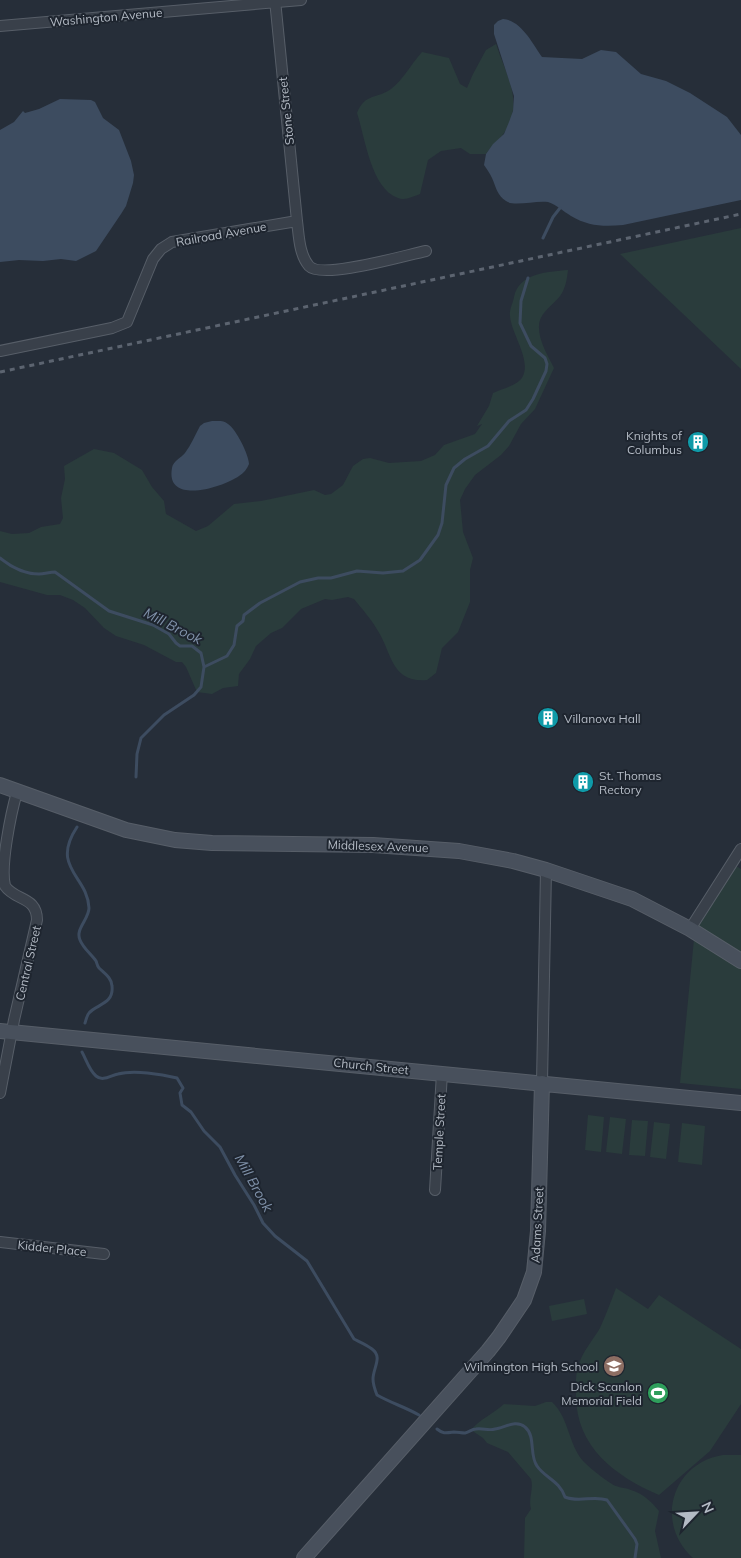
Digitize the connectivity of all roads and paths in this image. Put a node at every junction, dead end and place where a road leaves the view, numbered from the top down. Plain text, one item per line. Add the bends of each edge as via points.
1 (301, 0) edge
2 (275, 1) edge
3 (0, 26) edge
4 (297, 221) junction
5 (426, 251) dead end
6 (0, 351) edge
7 (0, 786) edge
8 (17, 792) junction
9 (741, 849) edge
10 (546, 870) junction
11 (690, 929) junction
12 (741, 961) edge
13 (6, 1031) edge
14 (442, 1073) junction
15 (542, 1083) junction
16 (0, 1093) edge
17 (741, 1103) edge
18 (436, 1190) dead end
19 (0, 1242) edge
20 (104, 1254) dead end
21 (304, 1558) edge

1 - 2 street, Washington Avenue
2 - 3 street, Washington Avenue
2 - 4 street, Stone Street
4 - 5 street via 304,258 310,266 322,272
4 - 6 street, Railroad Avenue via 172,242 157,253 127,322 112,328
7 - 8 street, Middlesex Avenue
8 - 10 street, Middlesex Avenue via 126,830 168,839 444,849
8 - 13 street, Central Street via 0,866 1,876 8,890 34,907 37,920
9 - 11 street
10 - 11 street, Middlesex Avenue via 627,897
10 - 15 street, Adams Street
11 - 12 street, Middlesex Avenue
13 - 14 street, Church Street
13 - 16 street, Central Street via 10,1046
14 - 15 street, Church Street
14 - 18 street, Temple Street
15 - 17 street, Church Street
15 - 21 street, Adams Street via 536,1255 524,1300 488,1351
19 - 20 street, Kidder Place

